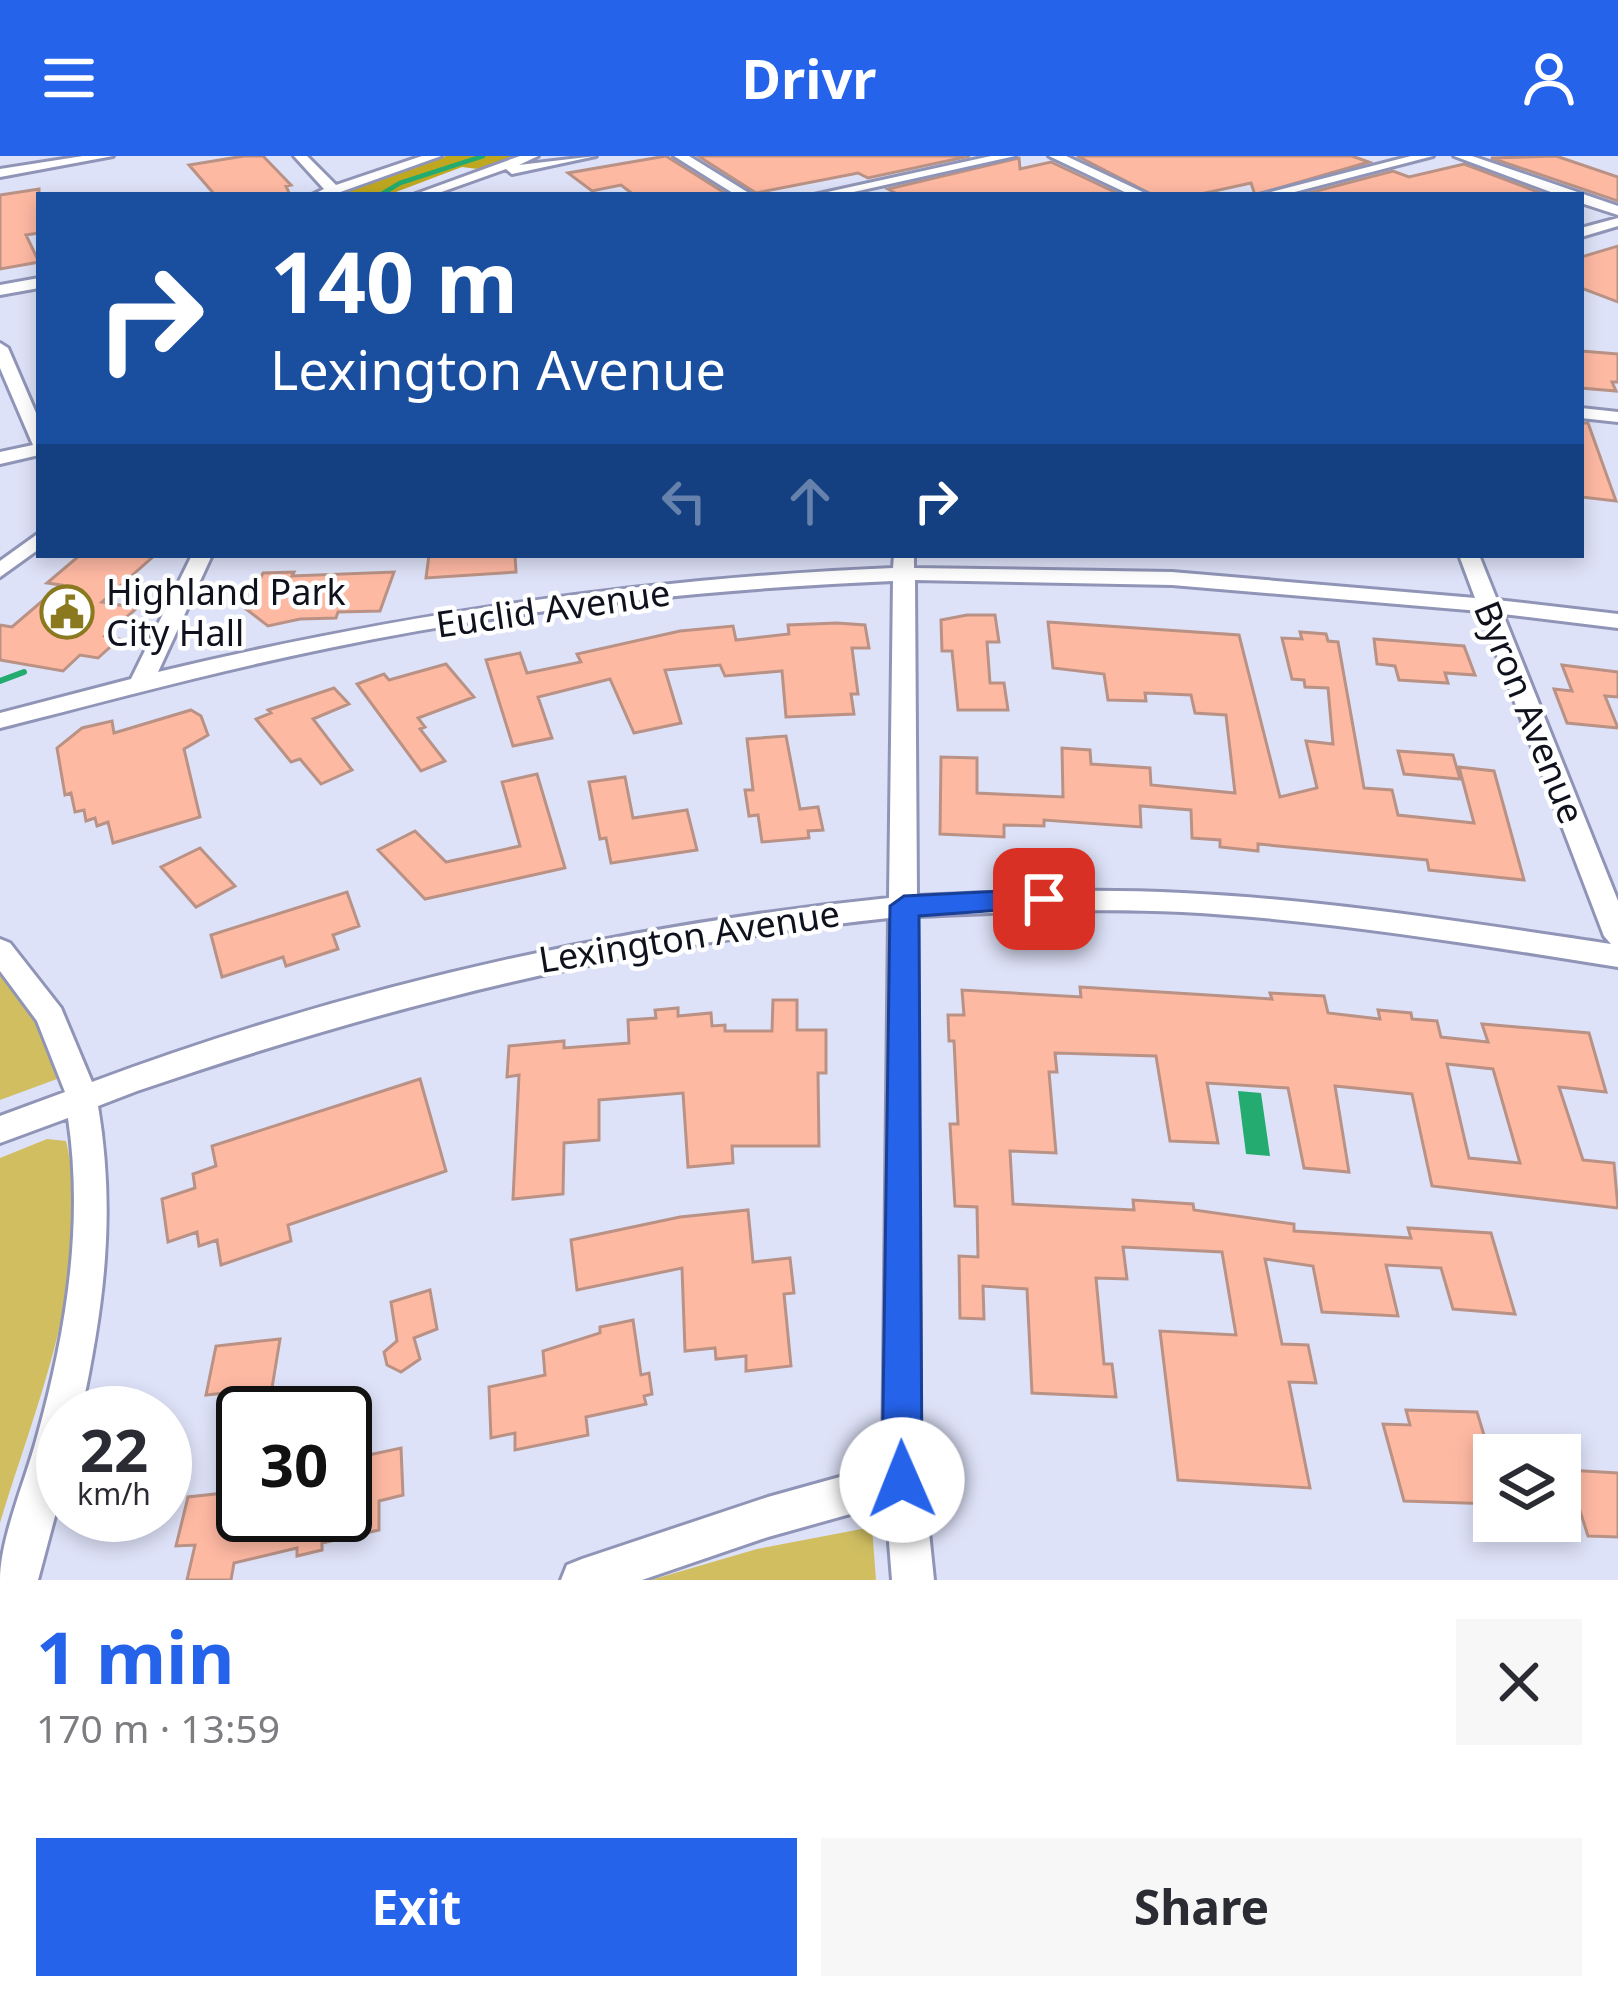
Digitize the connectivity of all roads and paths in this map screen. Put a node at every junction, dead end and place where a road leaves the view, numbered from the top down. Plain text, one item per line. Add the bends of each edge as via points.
1 (107, 156) edge
2 (300, 156) edge
3 (435, 156) edge
4 (532, 156) edge
5 (590, 156) edge
6 (680, 156) edge
7 (1009, 156) edge
8 (1055, 156) edge
9 (1427, 156) edge
10 (1460, 156) edge
11 (0, 173) edge
12 (490, 174) junction
13 (325, 192) edge
14 (426, 192) edge
15 (740, 192) edge
16 (835, 192) edge
17 (1135, 192) edge
18 (1278, 192) edge
19 (1562, 192) edge
20 (1584, 199) edge
21 (1618, 211) edge
22 (1618, 222) edge
23 (1584, 231) edge
24 (36, 284) edge
25 (0, 290) edge
26 (0, 348) edge
27 (1584, 413) edge
28 (1618, 417) edge
29 (36, 438) edge
30 (36, 446) edge
31 (0, 458) edge
32 (36, 541) edge
33 (201, 558) edge
34 (1469, 558) edge
35 (904, 564) edge
36 (0, 571) edge
37 (1486, 604) junction
38 (1618, 621) edge
39 (140, 685) junction
40 (4, 723) edge
41 (904, 906) junction
42 (1618, 936) edge
43 (0, 950) edge
44 (1618, 956) edge
45 (81, 1098) junction
46 (0, 1130) edge
47 (902, 1480) junction
48 (17, 1580) edge
49 (583, 1580) edge
50 (913, 1580) edge

1 - 11 street
2 - 13 street
3 - 13 street
4 - 12 street
5 - 12 street
6 - 15 street
7 - 16 street
8 - 17 street
9 - 18 street
10 - 19 street
12 - 14 street
20 - 21 street
22 - 23 street
24 - 25 street
26 - 29 street
27 - 28 street
30 - 31 street
32 - 36 street
33 - 39 street
34 - 37 street, Byron Avenue
35 - 37 street, Euclid Avenue
35 - 39 street, Euclid Avenue via 490,614
35 - 41 street
37 - 38 street, Euclid Avenue
37 - 42 street, Byron Avenue
39 - 40 street, Euclid Avenue
41 - 44 street, Lexington Avenue via 1044,899 1305,912
41 - 45 street, Lexington Avenue via 710,926 464,976 274,1030
41 - 47 street
43 - 45 street via 50,1009
45 - 46 street, Lexington Avenue
45 - 48 street via 94,1178 92,1258 59,1429
47 - 49 street
47 - 50 street

